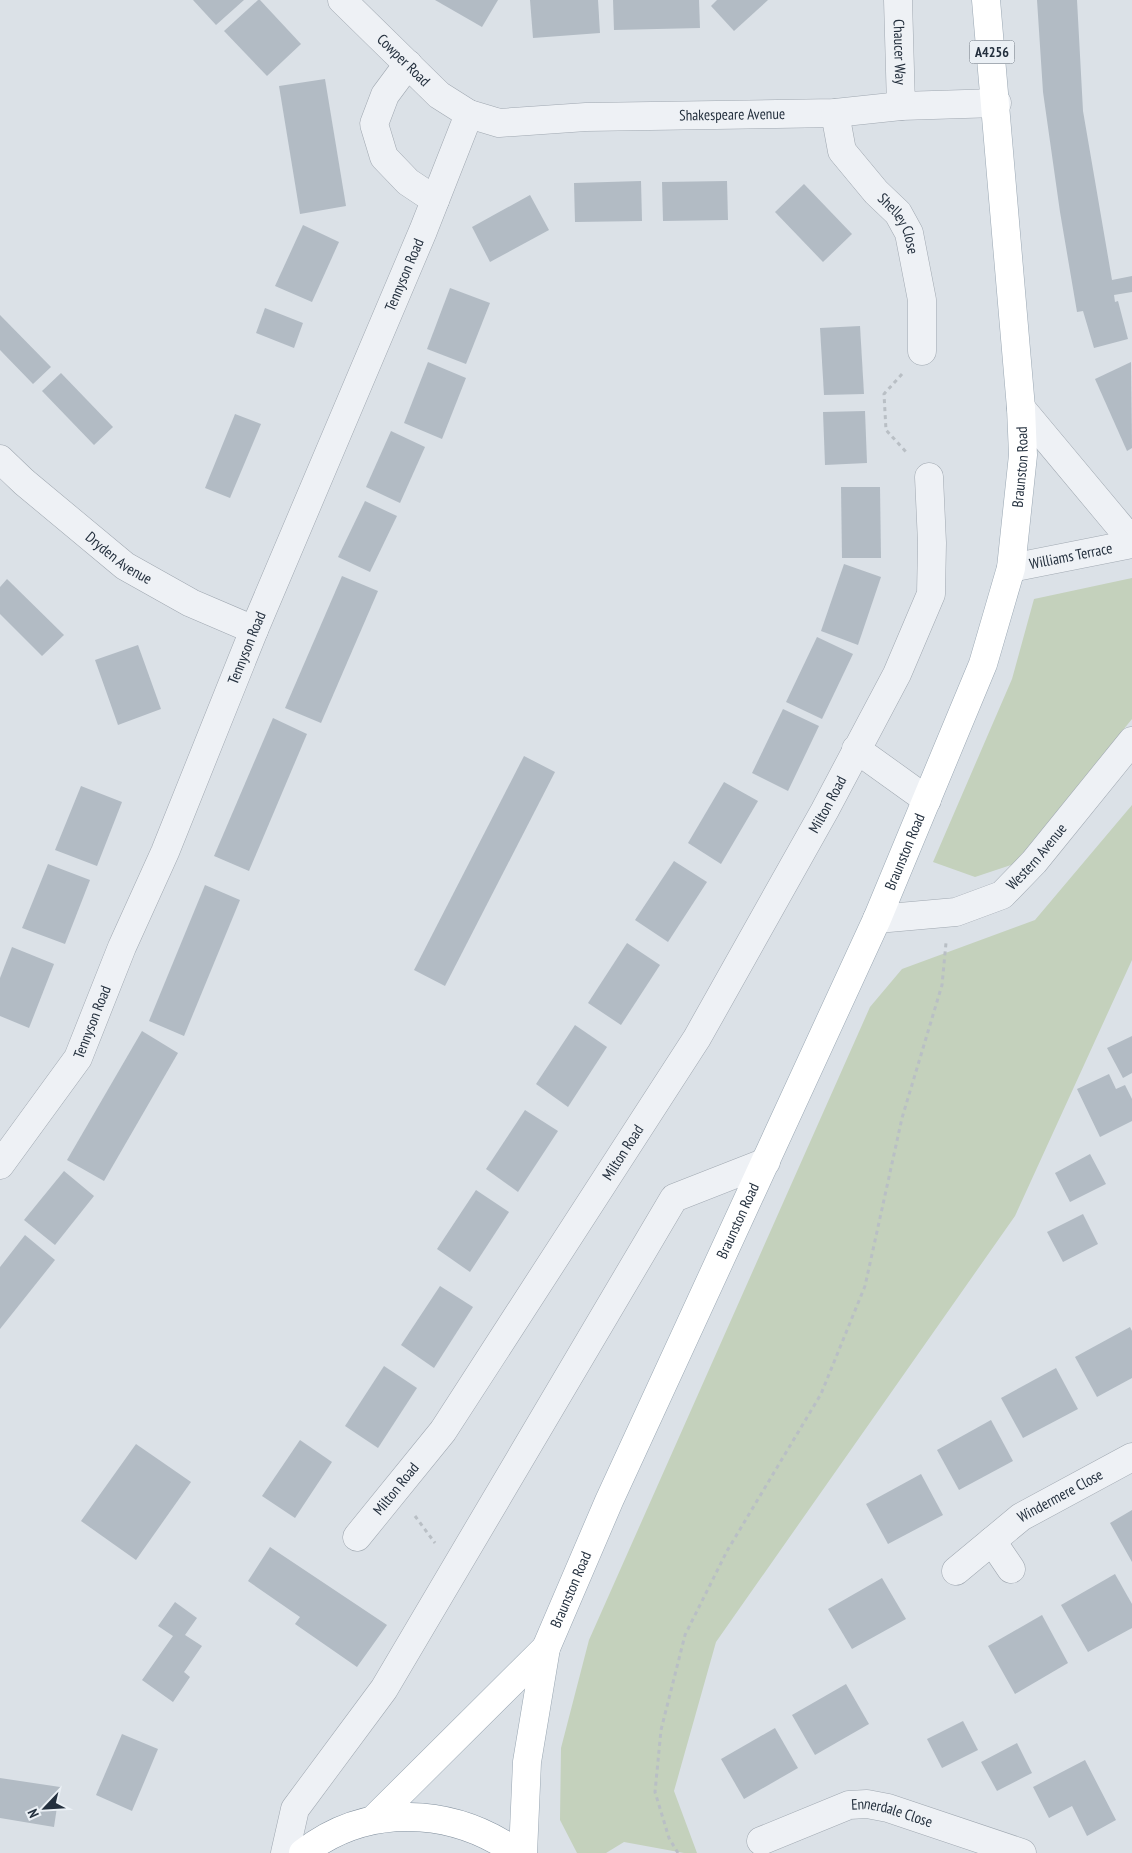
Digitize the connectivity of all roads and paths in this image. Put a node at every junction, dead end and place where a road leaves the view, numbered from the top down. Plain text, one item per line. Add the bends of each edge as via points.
1 (342, 0) edge
2 (898, 0) edge
3 (986, 0) edge
4 (408, 64) junction
5 (997, 104) junction
6 (901, 106) junction
7 (835, 113) junction
8 (469, 114) junction
9 (435, 200) junction
10 (922, 351) joint
11 (1021, 408) junction
12 (0, 459) edge
13 (930, 477) joint
14 (1132, 543) edge
15 (1011, 568) junction
16 (254, 630) junction
17 (1132, 741) edge
18 (856, 749) junction
19 (927, 800) junction
20 (950, 912) junction
21 (877, 919) junction
22 (766, 1162) junction
23 (0, 1166) edge
24 (1132, 1457) edge
25 (396, 1489) junction
26 (357, 1537) dead end
27 (992, 1541) junction
28 (441, 1551) dead end
29 (1011, 1569) dead end
30 (956, 1571) dead end
31 (546, 1648) junction
32 (374, 1819) junction
33 (762, 1841) dead end
34 (285, 1853) edge
35 (303, 1853) edge
36 (516, 1853) edge
37 (523, 1853) edge
38 (678, 1853) edge
39 (1022, 1853) edge

1 - 4 street, Cowper Road
2 - 6 street, Chaucer Way
3 - 5 main road, Braunston Road / A4256
4 - 8 street, Cowper Road via 439,95
4 - 9 street via 385,95 374,124 384,157 408,182
5 - 6 street, Shakespeare Avenue
5 - 11 main road, Braunston Road
6 - 7 street, Shakespeare Avenue
7 - 8 street, Shakespeare Avenue via 586,117 499,123
7 - 10 street, Shelley Close via 842,151 898,213 909,233 922,300
8 - 9 street, Tennyson Road
9 - 16 street, Tennyson Road
10 - 13 path via 884,394 886,430
11 - 14 street
11 - 15 main road, Braunston Road via 1023,455
12 - 16 street, Dryden Avenue via 125,566 190,603
13 - 18 street, Milton Road via 931,594 897,674
14 - 15 street, Williams Terrace
15 - 19 main road, Braunston Road via 983,664
16 - 23 street, Tennyson Road via 166,852 122,947 78,1058
17 - 20 street, Western Avenue via 1034,862 1002,895
18 - 19 street
18 - 25 street, Milton Road via 697,1038 443,1431
19 - 21 main road, Braunston Road
20 - 21 street, Western Avenue
20 - 38 path via 942,985 902,1118 865,1286 821,1394 726,1551 685,1635 661,1730 655,1792 669,1838
21 - 22 main road, Braunston Road
22 - 31 main road, Braunston Road via 609,1501
22 - 34 street via 674,1198 384,1689 295,1809
24 - 27 street, Windermere Close via 1021,1517
25 - 26 street, Milton Road
25 - 28 path
27 - 29 street
27 - 30 street, Windermere Close
31 - 32 main road, Braunston Road
31 - 37 main road, Braunston Road via 527,1762
32 - 35 main road via 320,1839
32 - 36 main road via 420,1816 465,1825 497,1839
33 - 39 street, Ennerdale Close via 849,1805 867,1804 888,1808

